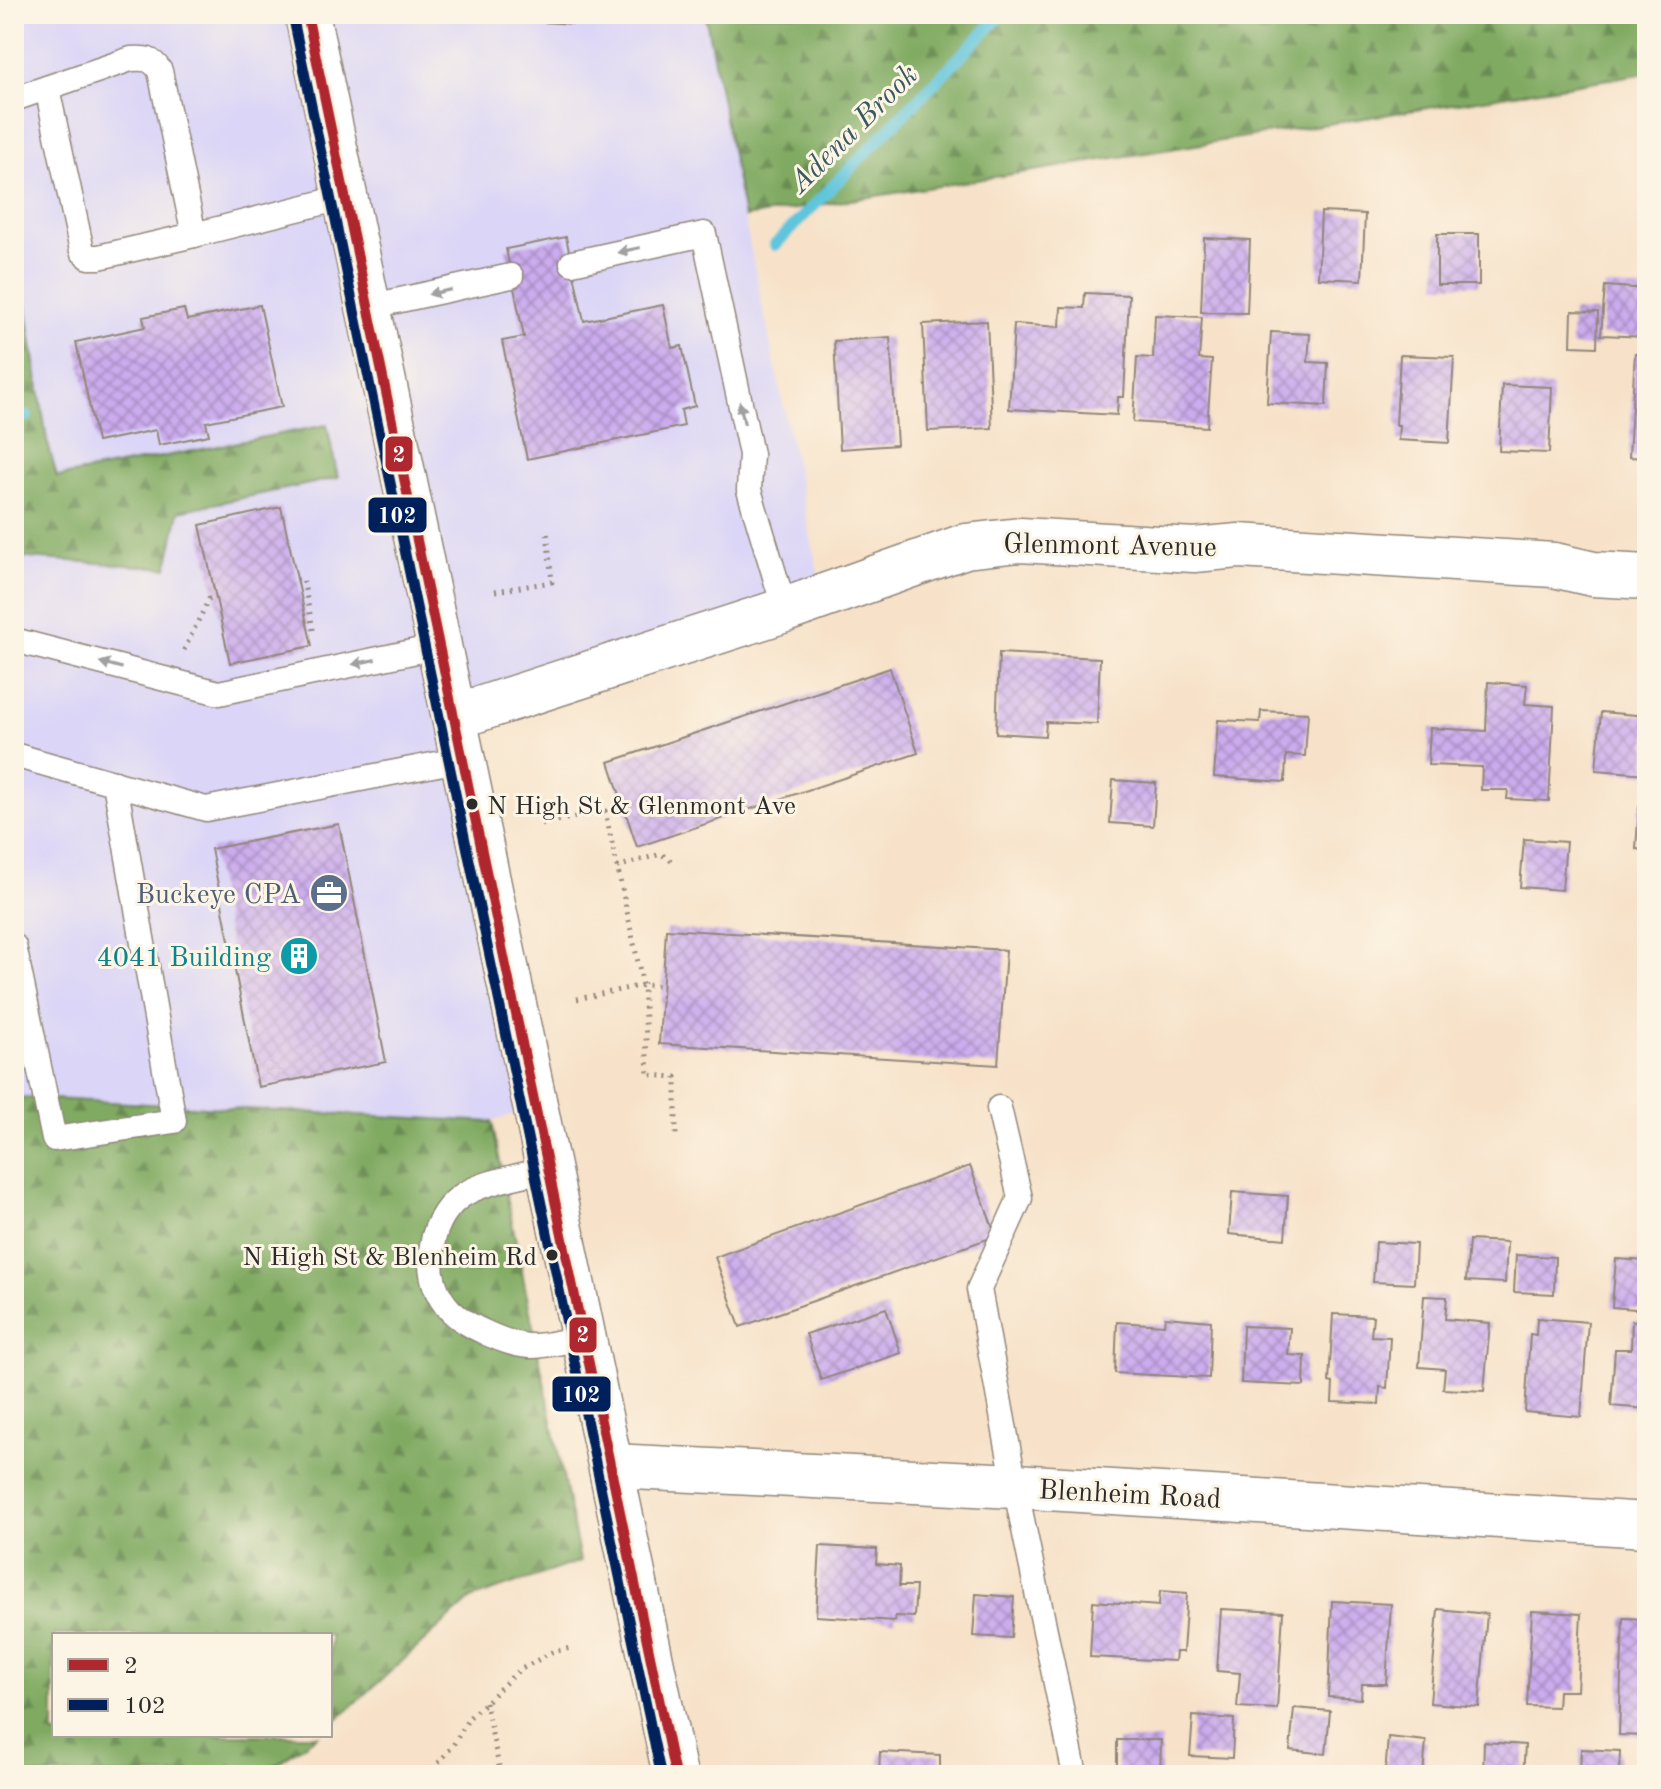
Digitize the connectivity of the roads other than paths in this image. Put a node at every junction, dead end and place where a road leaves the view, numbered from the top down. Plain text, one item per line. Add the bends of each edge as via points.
1 (307, 14) edge
2 (47, 88) junction
3 (14, 99) edge
4 (345, 197) junction
5 (194, 235) junction
6 (572, 263) dead end
7 (511, 276) dead end
8 (368, 307) junction
9 (1647, 577) edge
10 (785, 610) junction
11 (14, 640) edge
12 (440, 646) junction
13 (459, 738) junction
14 (14, 755) edge
15 (115, 783) junction
16 (14, 946) edge
17 (999, 1108) dead end
18 (547, 1169) junction
19 (584, 1338) junction
20 (612, 1466) junction
21 (1015, 1486) junction
22 (1647, 1525) edge
23 (675, 1775) edge
24 (1075, 1775) edge

1 - 4 street
2 - 3 lane
2 - 5 lane via 82,251 99,257
2 - 5 lane via 131,59 154,62
4 - 5 lane
4 - 8 street
10 -> 6 lane via 749,490 751,454 704,234
7 -> 8 lane
8 - 12 street
9 - 10 street, Glenmont Avenue via 1392,554 991,541
10 - 13 street, Glenmont Avenue
12 -> 11 lane via 219,693
12 - 13 street
13 - 15 lane via 206,809
13 - 18 street
14 - 15 lane
15 - 16 lane via 174,1121 54,1139
17 - 21 lane via 1020,1198 979,1289
18 - 19 street
18 - 19 lane via 471,1190 443,1213 432,1236 435,1286 451,1311 510,1342 530,1346
19 - 20 street
20 - 21 street, Blenheim Road
20 - 23 street
21 - 22 street, Blenheim Road
21 - 24 lane

